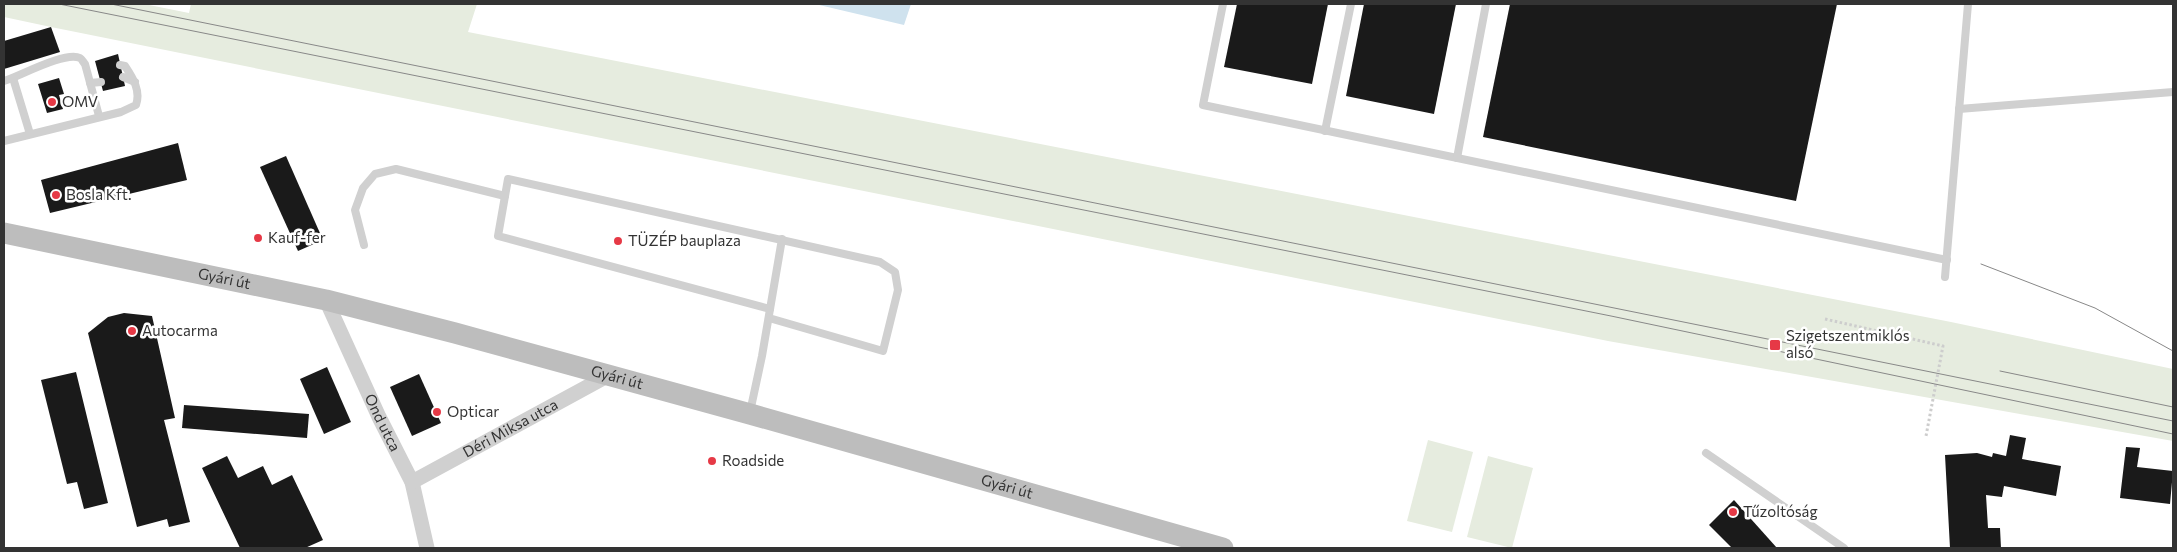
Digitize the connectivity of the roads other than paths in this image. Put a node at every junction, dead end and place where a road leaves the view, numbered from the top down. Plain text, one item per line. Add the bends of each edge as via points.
1 (1223, 4) edge
2 (1351, 4) edge
3 (1486, 4) edge
4 (1968, 4) edge
5 (120, 65) dead end
6 (98, 71) dead end
7 (88, 72) junction
8 (123, 77) dead end
9 (13, 78) junction
10 (4, 81) edge
11 (101, 82) dead end
12 (135, 82) junction
13 (90, 83) junction
14 (2173, 92) edge
15 (1959, 109) junction
16 (100, 116) junction
17 (1325, 131) junction
18 (30, 134) junction
19 (4, 141) edge
20 (1457, 158) junction
21 (505, 196) junction
22 (4, 233) edge
23 (782, 239) junction
24 (364, 245) dead end
25 (1947, 260) junction
26 (1945, 277) dead end
27 (326, 300) junction
28 (770, 309) junction
29 (769, 318) junction
30 (609, 375) junction
31 (750, 414) junction
32 (1706, 453) dead end
33 (412, 482) junction
34 (427, 548) edge
35 (1223, 548) edge
36 (1844, 548) edge

1 - 17 lane via 1203,105
2 - 17 lane
3 - 20 lane
4 - 15 lane
5 - 12 lane via 126,66
6 - 7 lane
7 - 9 lane via 79,58 68,57
7 - 13 lane
8 - 12 lane
9 - 10 lane
9 - 18 lane
11 - 13 lane
12 - 16 lane via 136,105 122,112
13 - 16 lane
14 - 15 lane
15 - 25 lane
16 - 18 lane
17 - 20 lane
18 - 19 lane
20 - 25 lane
21 - 23 lane via 508,179
21 - 24 lane via 396,169 375,174 363,188 355,210
21 - 28 lane via 498,236
22 - 27 street, Gyári út
23 - 28 lane
23 - 29 lane via 880,262 895,272 898,290 883,351
25 - 26 lane
27 - 30 street, Gyári út
27 - 33 street, Ond utca
28 - 29 lane
29 - 31 lane
30 - 31 street, Gyári út
30 - 33 street, Déri Miksa utca
31 - 35 street, Gyári út
32 - 36 lane
33 - 34 street, Ond utca

